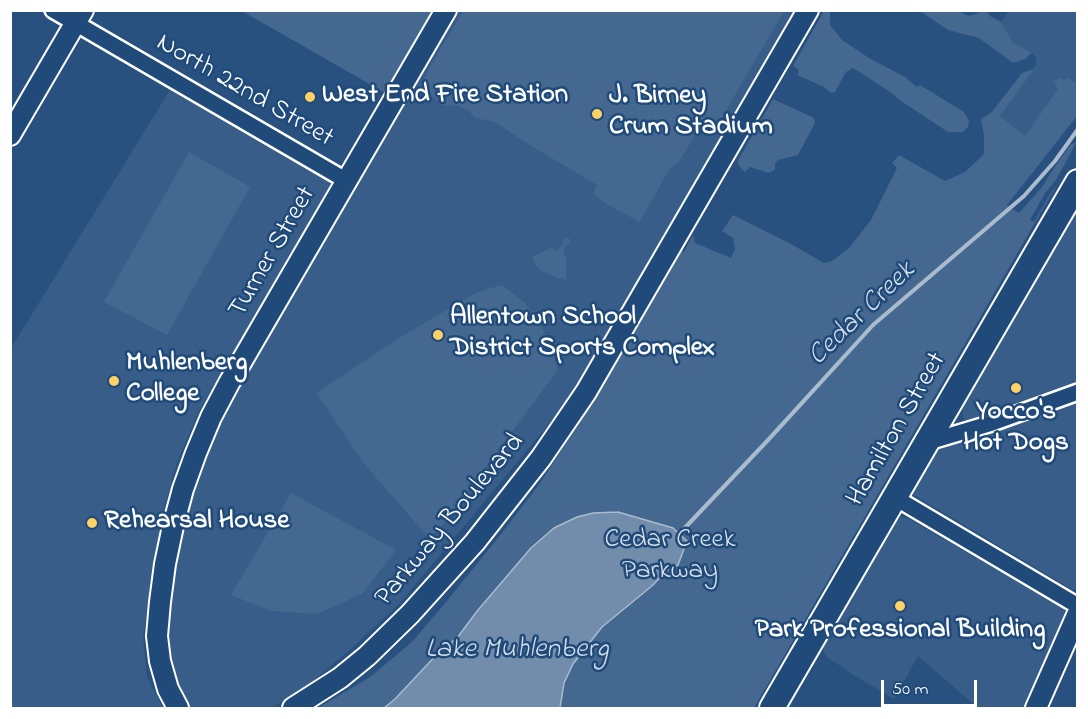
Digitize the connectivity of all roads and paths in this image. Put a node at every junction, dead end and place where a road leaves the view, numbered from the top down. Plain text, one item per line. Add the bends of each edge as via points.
1 (53, 10) edge
2 (446, 10) edge
3 (808, 10) edge
4 (79, 17) edge
5 (10, 135) edge
6 (347, 181) junction
7 (1077, 185) edge
8 (1077, 392) edge
9 (925, 443) junction
10 (894, 497) junction
11 (1077, 606) edge
12 (1077, 613) edge
13 (178, 708) edge
14 (293, 708) edge
15 (772, 708) edge
16 (1036, 708) edge

1 - 4 street, North 22nd Street
2 - 6 street, Turner Street
3 - 14 street, Parkway Boulevard via 577,407 541,458 500,512 410,614 340,678
4 - 5 street
4 - 6 street, North 22nd Street
6 - 13 street, Turner Street via 229,383 183,489 165,564 157,636 165,680
7 - 9 main road, Hamilton Street
8 - 9 street
9 - 10 main road, Hamilton Street
10 - 11 street
10 - 15 main road, Hamilton Street
12 - 16 street

